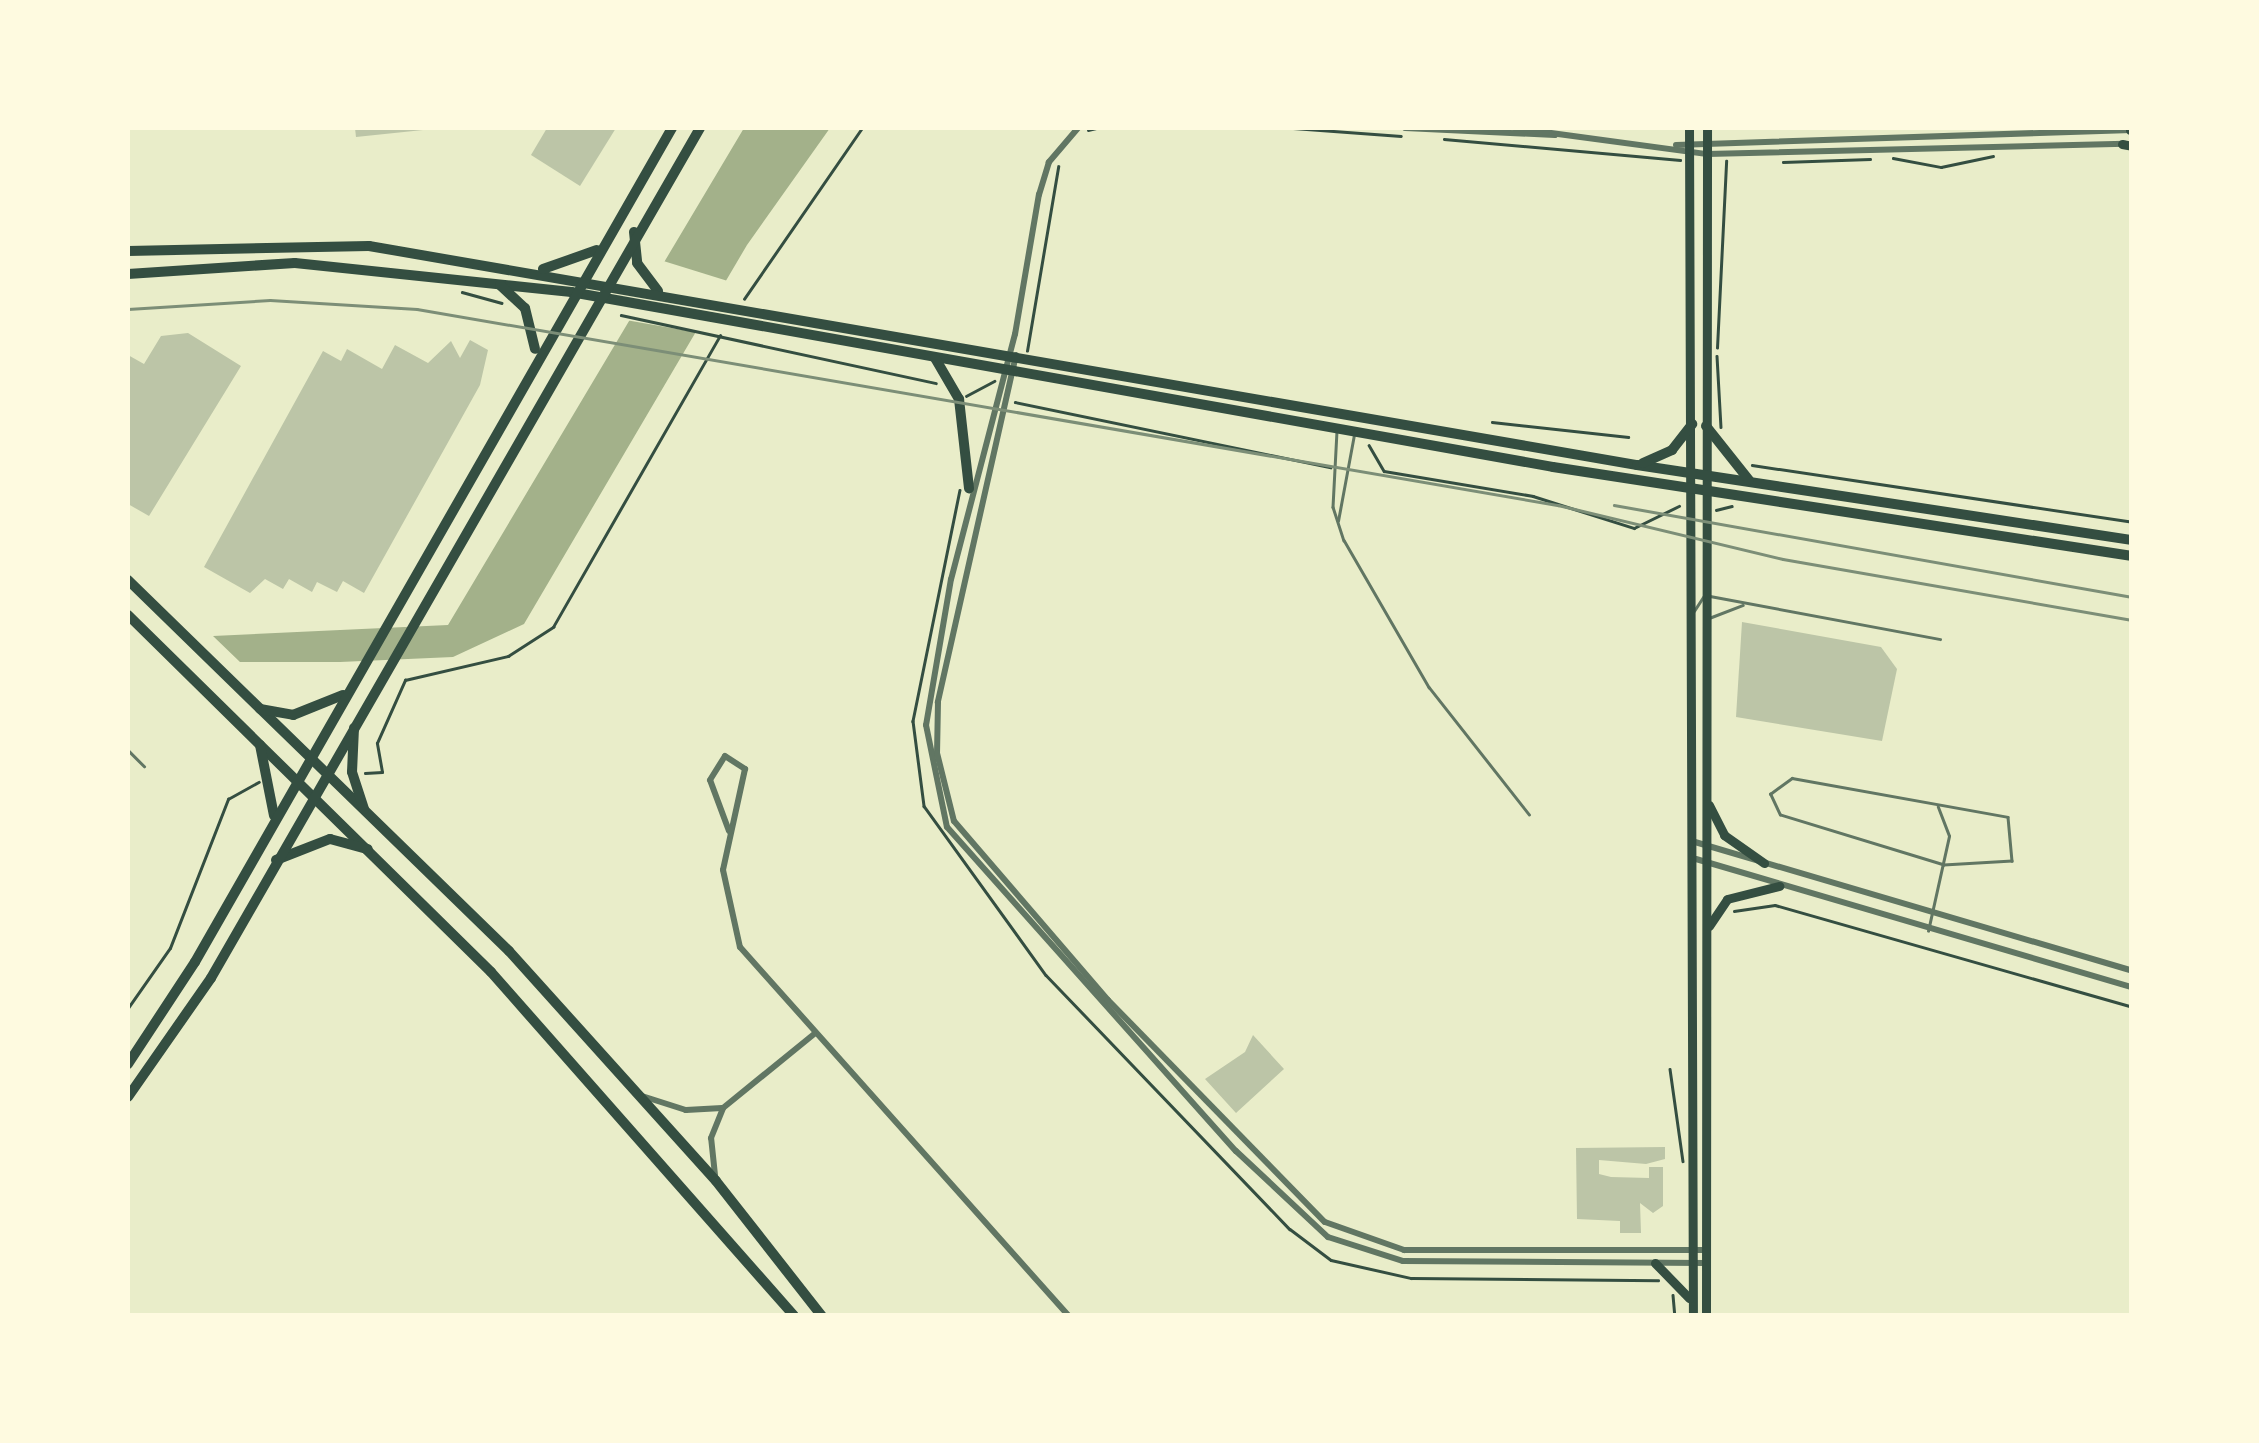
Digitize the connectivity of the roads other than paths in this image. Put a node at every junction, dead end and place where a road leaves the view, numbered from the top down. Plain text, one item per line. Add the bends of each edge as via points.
1 (672, 128) edge
2 (700, 128) edge
3 (1078, 128) edge
4 (1514, 128) edge
5 (2131, 130) edge
6 (1404, 132) edge
7 (1689, 132) edge
8 (1707, 132) edge
9 (1556, 134) junction
10 (1676, 144) junction
11 (2128, 144) edge
12 (1689, 153) junction
13 (1708, 154) junction
14 (634, 232) junction
15 (602, 248) junction
16 (128, 251) edge
17 (527, 271) junction
18 (128, 274) edge
19 (578, 280) junction
20 (500, 284) junction
21 (604, 285) junction
22 (571, 292) junction
23 (658, 292) junction
24 (597, 297) junction
25 (1015, 351) junction
26 (535, 355) junction
27 (935, 358) junction
28 (1003, 374) junction
29 (1344, 413) junction
30 (1692, 424) junction
31 (1333, 426) junction
32 (1706, 426) junction
33 (1354, 430) junction
34 (1534, 445) junction
35 (1637, 465) junction
36 (1553, 467) junction
37 (1692, 473) junction
38 (1707, 475) junction
39 (1751, 482) junction
40 (966, 485) junction
41 (1692, 489) junction
42 (1708, 492) junction
43 (1337, 522) junction
44 (2132, 540) edge
45 (2132, 556) edge
46 (128, 580) edge
47 (1707, 595) junction
48 (1744, 605) junction
49 (1693, 614) junction
50 (128, 615) edge
51 (1706, 620) junction
52 (1940, 638) dead end
53 (344, 694) junction
54 (258, 708) junction
55 (355, 722) junction
56 (259, 743) junction
57 (128, 750) edge
58 (308, 758) junction
59 (144, 766) dead end
60 (325, 774) junction
61 (296, 779) junction
62 (312, 795) junction
63 (1708, 802) junction
64 (1936, 804) junction
65 (366, 814) junction
66 (1528, 814) dead end
67 (274, 817) junction
68 (729, 832) junction
69 (1695, 842) junction
70 (1708, 846) junction
71 (368, 850) junction
72 (276, 860) junction
73 (1696, 860) junction
74 (1764, 863) junction
75 (1708, 864) junction
76 (1944, 865) junction
77 (1779, 886) junction
78 (1932, 911) junction
79 (1708, 929) junction
80 (1928, 931) junction
81 (2132, 972) edge
82 (2132, 987) edge
83 (814, 1034) junction
84 (128, 1064) edge
85 (641, 1095) junction
86 (128, 1097) edge
87 (723, 1108) junction
88 (716, 1181) junction
89 (1698, 1250) junction
90 (773, 1252) junction
91 (1655, 1263) junction
92 (1692, 1263) junction
93 (1704, 1263) junction
94 (753, 1264) junction
95 (820, 1313) edge
96 (1693, 1313) edge
97 (796, 1316) edge
98 (1069, 1316) edge
99 (1706, 1316) edge

1 - 15 main road
2 - 14 main road
3 - 25 street via 1050,162 1039,194
4 - 9 street
5 - 8 street
6 - 9 street
7 - 8 street
7 - 10 street
7 - 12 main road
8 - 13 main road
9 - 10 street
10 - 12 street
11 - 13 street
12 - 13 street
12 - 30 main road
13 - 32 main road
14 - 21 main road
14 - 23 main road via 637,262
15 - 17 main road
15 - 19 main road
16 - 17 main road via 369,246
17 - 19 main road
18 - 20 main road via 294,264
19 - 21 main road
19 - 22 main road
20 - 22 main road
20 - 26 main road via 526,308
21 - 23 main road
21 - 24 main road
22 - 24 main road
22 - 26 main road
23 - 25 main road
24 - 27 main road
24 - 55 main road
25 - 28 street
25 - 29 main road
26 - 53 main road
27 - 28 main road
27 - 40 main road via 959,399
28 - 31 main road
28 - 40 street
28 - 89 street via 938,702 937,753 954,822 1199,1098 1325,1222 1404,1250
29 - 33 lane
29 - 34 main road
30 - 35 main road via 1672,450
30 - 37 main road
31 - 33 main road
31 - 43 lane via 1343,441
32 - 38 main road
32 - 39 main road
33 - 36 main road
33 - 43 lane
34 - 35 main road
34 - 36 main road
35 - 37 main road
36 - 41 main road
37 - 38 main road
37 - 41 main road
38 - 39 main road
38 - 42 main road
39 - 44 main road
40 - 91 street via 926,748 947,828 1018,914 1300,1219 1328,1237 1402,1262
41 - 42 main road
41 - 49 main road
42 - 45 main road
42 - 47 main road
43 - 66 lane via 1429,686
46 - 54 main road
47 - 48 lane
47 - 49 lane
47 - 51 main road
48 - 51 lane
48 - 52 lane
49 - 69 main road
50 - 56 main road
51 - 63 main road
53 - 54 main road via 293,715
53 - 58 main road
54 - 58 main road
55 - 60 main road
55 - 65 main road via 352,772
56 - 61 main road
56 - 67 main road
57 - 59 lane
58 - 60 main road
58 - 61 main road
60 - 62 main road
60 - 65 main road
61 - 62 main road
61 - 67 main road
62 - 71 main road
62 - 72 main road
63 - 70 main road
63 - 74 main road via 1724,835
64 - 76 lane via 1950,836
64 - 76 lane via 2010,820 2008,867
64 - 76 lane via 1792,778 1770,794 1780,815
65 - 85 main road
67 - 84 main road
68 - 68 street via 710,780 725,756 746,768
68 - 83 street via 722,886 740,947
69 - 70 street
69 - 73 main road
70 - 74 street
70 - 75 main road
71 - 72 main road via 330,839
71 - 94 main road
72 - 86 main road via 210,978
73 - 75 street
73 - 89 main road
74 - 78 street
75 - 77 street
75 - 79 main road
76 - 78 lane
77 - 79 main road via 1727,899
77 - 80 street
78 - 80 lane
78 - 81 street
79 - 89 main road
80 - 82 street
83 - 87 street
83 - 98 street
85 - 87 street via 686,1110
85 - 88 main road
87 - 88 street via 711,1138
88 - 90 main road
89 - 92 main road
89 - 93 main road
90 - 94 main road via 770,1268
90 - 95 main road
91 - 92 street
91 - 96 main road via 1679,1280
92 - 93 street
92 - 96 main road
93 - 99 main road
94 - 97 main road
95 - 97 main road via 803,1304

